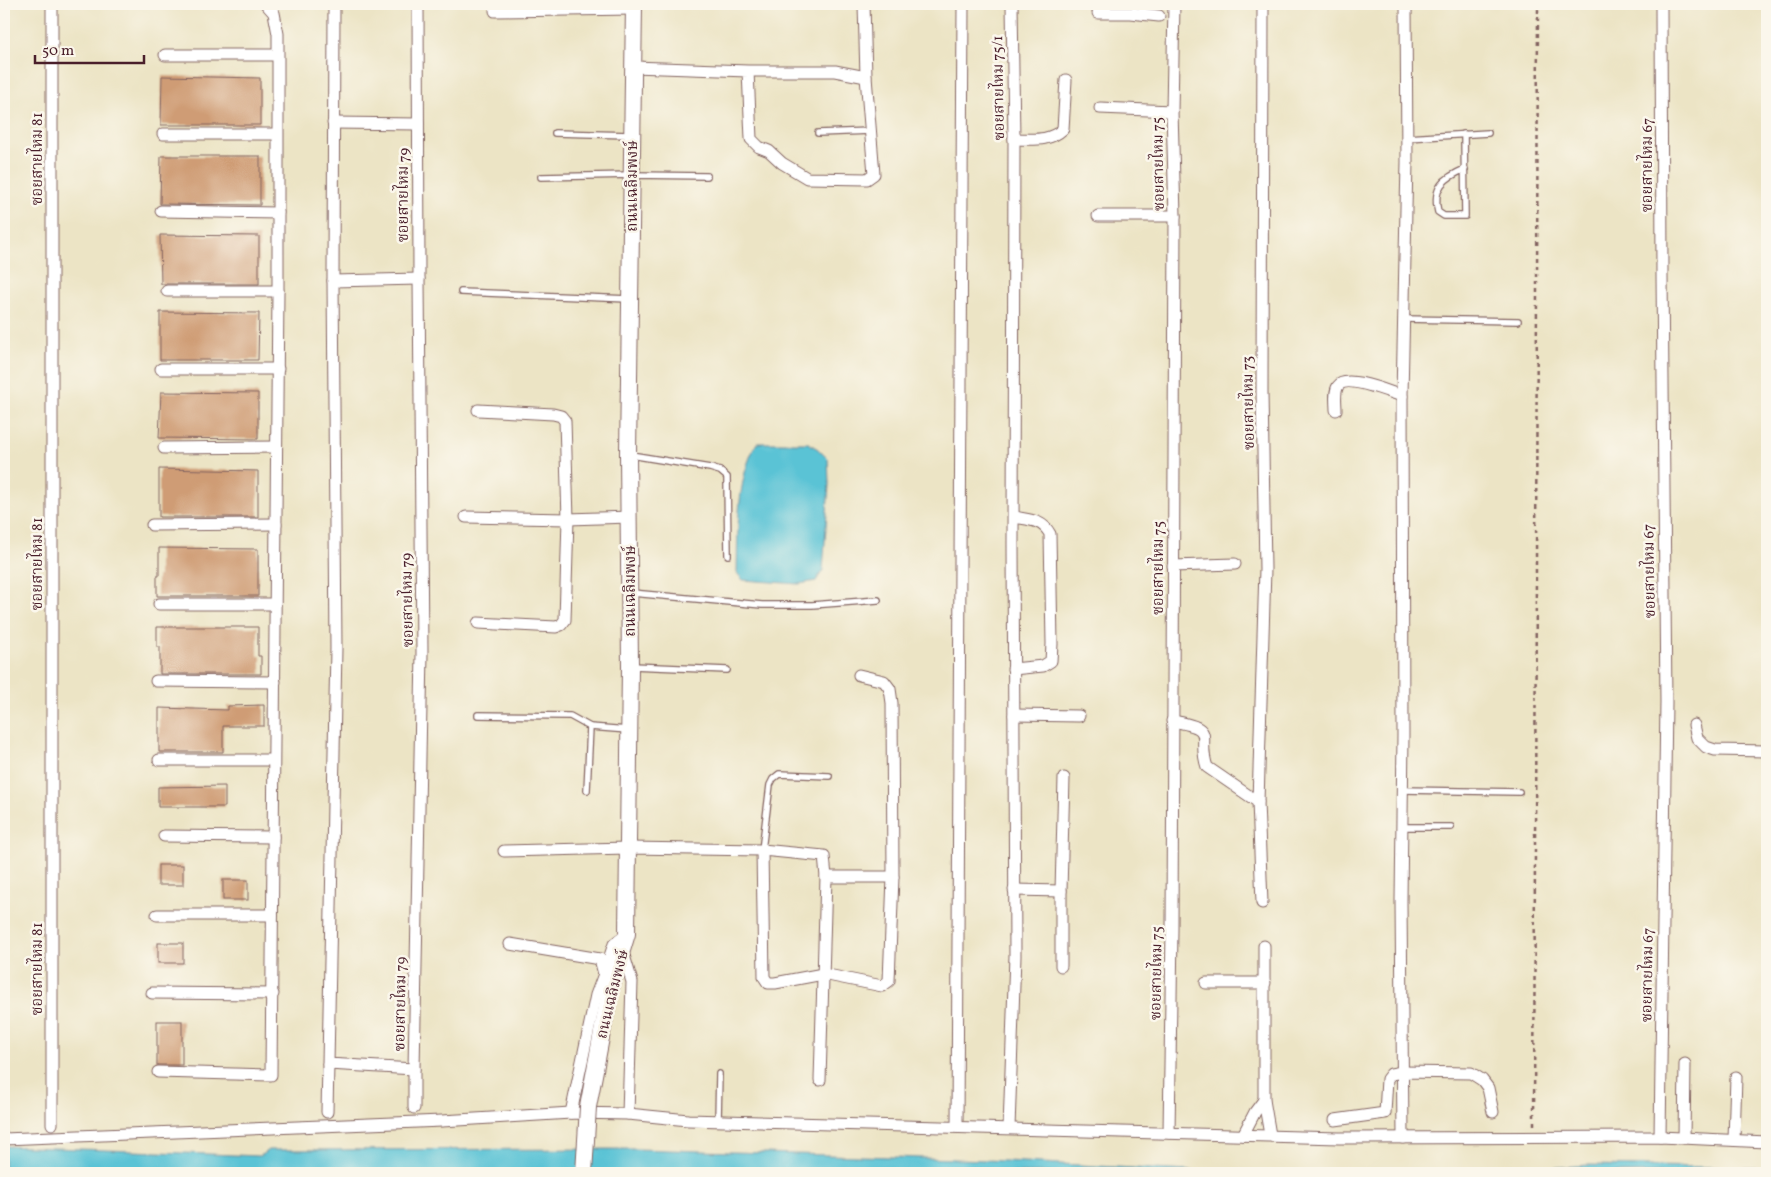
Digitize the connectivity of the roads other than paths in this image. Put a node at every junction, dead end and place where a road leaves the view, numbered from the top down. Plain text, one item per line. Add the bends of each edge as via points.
1 (52, 4) edge
2 (266, 4) edge
3 (334, 4) edge
4 (418, 4) edge
5 (864, 4) edge
6 (963, 4) edge
7 (1012, 4) edge
8 (1174, 4) edge
9 (1262, 4) edge
10 (1406, 4) edge
11 (1661, 4) edge
12 (634, 6) edge
13 (1130, 8) edge
14 (495, 10) dead end
15 (1098, 14) dead end
16 (1159, 16) dead end
17 (166, 55) dead end
18 (277, 55) junction
19 (633, 67) junction
20 (748, 71) junction
21 (866, 77) junction
22 (1066, 80) dead end
23 (1100, 108) dead end
24 (1172, 111) junction
25 (333, 123) junction
26 (418, 124) junction
27 (871, 131) junction
28 (555, 133) dead end
29 (818, 133) dead end
30 (1488, 133) dead end
31 (163, 134) dead end
32 (277, 134) junction
33 (1464, 134) junction
34 (632, 135) junction
35 (1407, 138) junction
36 (1014, 139) junction
37 (1465, 169) junction
38 (632, 175) junction
39 (707, 176) dead end
40 (541, 177) dead end
41 (162, 211) dead end
42 (278, 213) junction
43 (1098, 216) dead end
44 (1174, 216) junction
45 (418, 279) junction
46 (333, 281) junction
47 (167, 291) dead end
48 (278, 291) junction
49 (461, 292) dead end
50 (630, 299) junction
51 (1403, 320) junction
52 (1518, 321) dead end
53 (161, 369) dead end
54 (278, 369) junction
55 (1402, 396) junction
56 (478, 410) dead end
57 (1336, 410) dead end
58 (276, 447) junction
59 (164, 448) dead end
60 (628, 454) junction
61 (466, 517) dead end
62 (630, 517) junction
63 (1014, 517) junction
64 (568, 519) junction
65 (152, 524) dead end
66 (276, 524) junction
67 (728, 555) dead end
68 (1235, 564) dead end
69 (1173, 566) junction
70 (629, 593) junction
71 (878, 600) dead end
72 (158, 604) dead end
73 (275, 604) junction
74 (478, 624) dead end
75 (630, 666) junction
76 (1013, 669) junction
77 (727, 670) dead end
78 (859, 675) dead end
79 (156, 681) dead end
80 (275, 682) junction
81 (478, 715) dead end
82 (1014, 715) junction
83 (1079, 716) dead end
84 (1172, 722) junction
85 (1694, 725) dead end
86 (590, 727) junction
87 (628, 730) junction
88 (1767, 751) edge
89 (159, 760) dead end
90 (273, 760) junction
91 (829, 776) dead end
92 (1064, 778) dead end
93 (586, 790) dead end
94 (1402, 790) junction
95 (1519, 792) dead end
96 (1258, 802) junction
97 (1402, 827) junction
98 (1451, 827) dead end
99 (164, 836) dead end
100 (273, 837) junction
101 (628, 848) junction
102 (762, 850) junction
103 (504, 851) dead end
104 (826, 877) junction
105 (893, 877) junction
106 (1014, 890) junction
107 (1061, 891) junction
108 (1262, 904) dead end
109 (157, 915) dead end
110 (272, 915) junction
111 (625, 942) junction
112 (510, 944) dead end
113 (1264, 946) dead end
114 (1061, 966) dead end
115 (604, 974) junction
116 (823, 974) junction
117 (1206, 982) dead end
118 (1264, 983) junction
119 (152, 993) dead end
120 (273, 994) junction
121 (328, 1064) junction
122 (1685, 1064) dead end
123 (414, 1069) junction
124 (158, 1072) dead end
125 (1402, 1072) junction
126 (719, 1074) dead end
127 (1736, 1077) dead end
128 (820, 1080) dead end
129 (1264, 1100) junction
130 (414, 1108) dead end
131 (327, 1112) dead end
132 (1493, 1112) dead end
133 (571, 1113) junction
134 (628, 1114) junction
135 (718, 1120) junction
136 (1335, 1120) dead end
137 (52, 1124) dead end
138 (957, 1127) junction
139 (1009, 1128) junction
140 (1169, 1133) junction
141 (1243, 1135) junction
142 (1270, 1135) junction
143 (1660, 1137) junction
144 (1402, 1138) junction
145 (1684, 1138) junction
146 (4, 1139) edge
147 (1734, 1140) junction
148 (1767, 1142) edge
149 (584, 1173) edge

1 - 137 street, ซอยสายไหม 81
2 - 18 street via 274,13
3 - 25 street
4 - 26 street, ซอยสายไหม 79
5 - 21 street
6 - 138 street
7 - 36 street, ซอยสายไหม 75/1
8 - 24 street, ซอยสายไหม 75
9 - 96 street, ซอยสายไหม 73 via 1265,570
10 - 35 street
11 - 143 street, ซอยสายไหม 67 via 1666,702
12 - 14 street
12 - 19 main road, ถนนเฉลิมพงษ์
13 - 15 street
13 - 16 street
17 - 18 street
18 - 32 street
19 - 20 street
19 - 34 main road, ถนนเฉลิมพงษ์
20 - 21 street via 835,71
20 - 27 street via 751,139 782,164 807,178 867,180 874,174
21 - 27 street
22 - 36 street via 1063,129 1046,139
23 - 24 street
24 - 44 street, ซอยสายไหม 75
25 - 26 street
25 - 46 street
26 - 45 street, ซอยสายไหม 79
27 - 29 lane
28 - 34 lane
30 - 33 lane
31 - 32 street
32 - 42 street
33 - 35 lane
33 - 37 lane
34 - 38 main road, ถนนเฉลิมพงษ์
35 - 51 street
36 - 63 street, ซอยสายไหม 75/1
37 - 37 lane via 1447,177 1439,187 1436,202 1438,212 1444,216 1465,216
38 - 39 lane
38 - 40 lane
38 - 50 main road, ถนนเฉลิมพงษ์
41 - 42 street
42 - 48 street
43 - 44 street
44 - 69 street, ซอยสายไหม 75
45 - 46 street
45 - 123 street, ซอยสายไหม 79 via 422,653
46 - 121 street via 336,648
47 - 48 street
48 - 54 street
49 - 50 lane
50 - 60 main road, ถนนเฉลิมพงษ์
51 - 52 lane
51 - 55 street
53 - 54 street
54 - 58 street
55 - 57 street via 1345,381 1338,385 1336,391
55 - 94 street
56 - 64 street via 561,416 564,421
58 - 59 street
58 - 66 street
60 - 62 main road, ถนนเฉลิมพงษ์
60 - 67 lane via 710,468 727,477
61 - 64 street
62 - 64 street
62 - 70 main road, ถนนเฉลิมพงษ์
63 - 76 street, ซอยสายไหม 75/1
63 - 76 street via 1040,522 1050,534 1052,644 1051,661 1043,666
64 - 74 street via 565,620 561,625
65 - 66 street
66 - 73 street
68 - 69 street
69 - 84 street, ซอยสายไหม 75
70 - 71 lane via 762,605 812,606
70 - 75 main road, ถนนเฉลิมพงษ์
72 - 73 street
73 - 80 street
75 - 77 lane
75 - 87 main road, ถนนเฉลิมพงษ์
76 - 82 street, ซอยสายไหม 75/1
78 - 105 street via 884,680 890,689
79 - 80 street
80 - 90 street
81 - 86 lane via 570,716
82 - 83 street
82 - 106 street, ซอยสายไหม 75/1
84 - 96 street via 1201,730 1207,766
84 - 140 street, ซอยสายไหม 75
85 - 88 street via 1697,738 1706,747
86 - 87 lane
86 - 93 lane
87 - 101 main road, ถนนเฉลิมพงษ์
89 - 90 street
90 - 100 street
91 - 102 lane via 780,774 773,779
92 - 107 street
94 - 95 lane
94 - 97 street
96 - 108 street, ซอยสายไหม 73
97 - 98 lane
97 - 125 street
99 - 100 street
100 - 110 street
101 - 102 street
101 - 103 street
101 - 111 main road, ถนนเฉลิมพงษ์
102 - 104 street via 824,856
102 - 116 street via 764,978 768,983 775,983
104 - 105 street
104 - 116 street
105 - 116 street via 889,981 882,986
106 - 107 street
106 - 139 street, ซอยสายไหม 75/1
107 - 114 street
109 - 110 street
110 - 120 street
111 - 115 street via 614,944
111 - 134 street via 632,982
111 - 149 main road, ถนนเฉลิมพงษ์, bridge via 610,990 588,1107
112 - 115 street via 600,959
113 - 118 street
115 - 133 street via 596,996
116 - 128 street
117 - 118 street
118 - 129 street
119 - 120 street
120 - 124 street via 271,1075
121 - 123 street, ซอยสายไหม 79
121 - 131 street
122 - 145 street
123 - 130 street
125 - 132 street via 1471,1074 1488,1088
125 - 136 street via 1387,1078 1385,1113
125 - 144 street
126 - 135 lane
127 - 147 street
129 - 141 street
129 - 142 street
133 - 134 street
133 - 146 street
134 - 135 street
135 - 138 street
138 - 139 street
139 - 140 street
140 - 141 street
141 - 142 street
142 - 144 street
143 - 144 street
143 - 145 street
145 - 147 street
147 - 148 street

